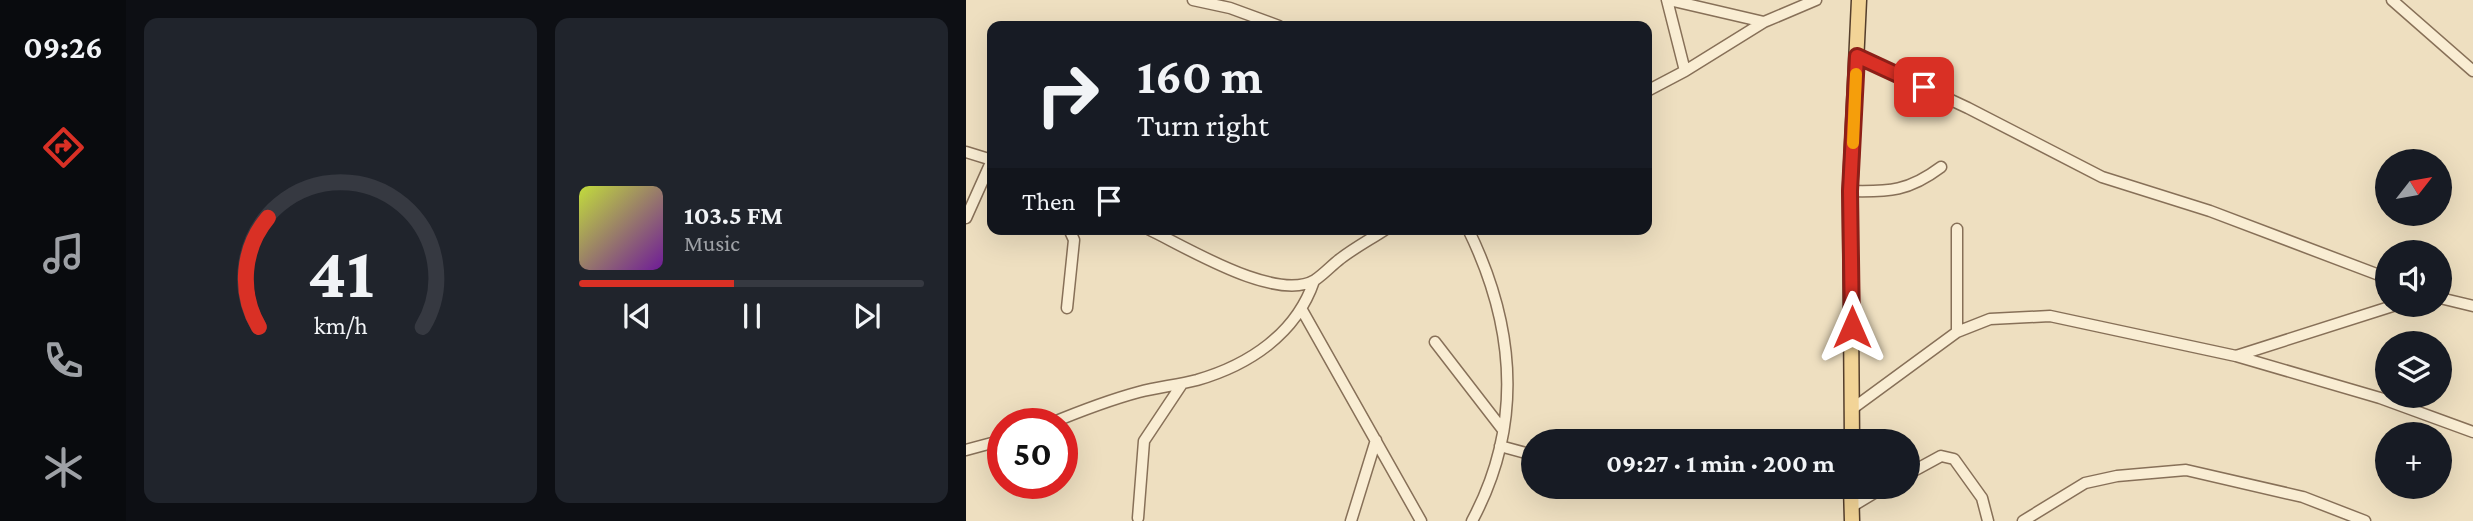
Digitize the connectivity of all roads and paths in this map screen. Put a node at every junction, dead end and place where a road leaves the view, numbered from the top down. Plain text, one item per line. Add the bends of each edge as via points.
1 (1193, 0) edge
2 (1668, 0) edge
3 (1816, 0) edge
4 (1859, 0) edge
5 (2392, 0) edge
6 (1688, 3) edge
7 (1265, 21) edge
8 (1764, 22) junction
9 (1857, 56) junction
10 (2473, 71) edge
11 (1685, 72) junction
12 (1652, 88) edge
13 (966, 152) edge
14 (987, 158) edge
15 (1941, 167) dead end
16 (987, 171) edge
17 (1850, 191) junction
18 (966, 218) edge
19 (1957, 229) dead end
20 (1072, 235) edge
21 (1161, 235) edge
22 (1377, 235) edge
23 (1471, 235) edge
24 (2375, 273) edge
25 (1314, 281) junction
26 (2452, 301) edge
27 (2473, 306) edge
28 (1067, 308) dead end
29 (1302, 310) junction
30 (2375, 312) edge
31 (1957, 332) junction
32 (1435, 342) dead end
33 (2236, 356) junction
34 (1182, 384) junction
35 (1852, 409) junction
36 (1078, 413) edge
37 (1852, 429) edge
38 (1503, 430) junction
39 (2473, 432) edge
40 (1376, 440) junction
41 (987, 444) edge
42 (1500, 446) junction
43 (966, 450) edge
44 (1521, 452) edge
45 (1920, 467) edge
46 (1870, 499) edge
47 (1852, 514) edge
48 (1138, 518) dead end
49 (1351, 521) edge
50 (1421, 521) edge
51 (1472, 521) edge
52 (1988, 521) edge
53 (2023, 521) edge
54 (2365, 521) edge

1 - 7 street
2 - 6 street
2 - 11 street
3 - 8 street
4 - 9 main road
5 - 10 street
6 - 8 street
8 - 11 street
9 - 17 main road
9 - 24 street via 2102,177 2210,211
11 - 12 street
13 - 14 street
15 - 17 street via 1901,189
16 - 18 street
17 - 35 main road
19 - 31 street
20 - 28 street
21 - 25 street via 1268,284
22 - 25 street
23 - 38 street via 1488,268 1508,359
25 - 29 street
26 - 27 street
29 - 34 street via 1272,343 1229,368
29 - 40 street
30 - 33 street
31 - 33 street via 1990,319 2050,316
31 - 35 street
32 - 38 street
33 - 39 street via 2380,398
34 - 36 street via 1140,391
34 - 48 street via 1144,441
35 - 37 main road
38 - 42 street
40 - 49 street
40 - 50 street
41 - 43 street
42 - 44 street
42 - 51 street
45 - 52 street via 1941,456 1954,459 1982,498
46 - 47 street
53 - 54 street via 2085,482 2186,470 2303,497

